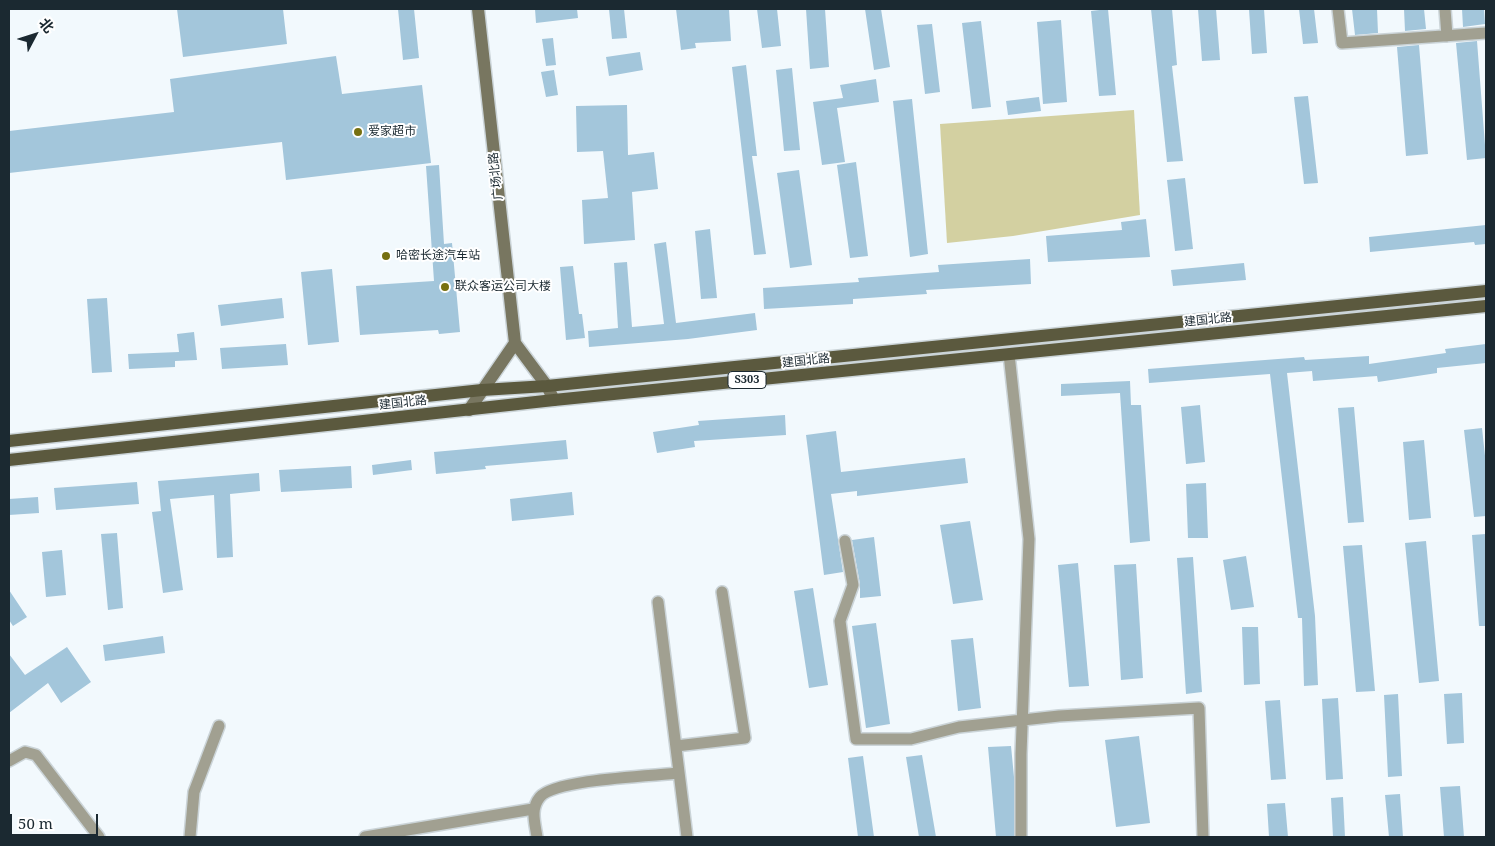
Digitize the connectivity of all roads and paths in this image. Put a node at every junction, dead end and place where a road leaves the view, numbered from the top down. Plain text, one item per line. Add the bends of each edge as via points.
1 (478, 9) edge
2 (1338, 9) edge
3 (1445, 9) edge
4 (1486, 33) edge
5 (1448, 36) junction
6 (1486, 291) edge
7 (1486, 306) edge
8 (515, 343) junction
9 (1009, 354) junction
10 (547, 386) junction
11 (482, 390) junction
12 (554, 400) junction
13 (469, 410) junction
14 (9, 441) edge
15 (9, 460) edge
16 (845, 541) dead end
17 (722, 592) dead end
18 (658, 602) dead end
19 (1023, 720) junction
20 (219, 726) dead end
21 (676, 746) junction
22 (9, 761) edge
23 (679, 773) junction
24 (533, 809) junction
25 (99, 837) edge
26 (190, 837) edge
27 (365, 837) edge
28 (537, 837) edge
29 (687, 837) edge
30 (1022, 837) edge
31 (1203, 837) edge

1 - 8 main road, 广场北路
2 - 5 street via 1342,43
3 - 5 street
4 - 5 street
6 - 10 main road, 建国北路
7 - 9 main road, 建国北路 / S303
8 - 10 main road
8 - 11 main road
9 - 12 main road, 建国北路 / S303
9 - 19 street via 1029,539
10 - 11 main road, 建国北路
10 - 12 main road
11 - 13 main road
11 - 14 main road, 建国北路
12 - 13 main road, 建国北路 / S303
13 - 15 main road, 建国北路 / S303
16 - 19 street via 853,585 840,621 856,739 911,739 959,727
17 - 21 street via 745,738
18 - 21 street
19 - 30 street
19 - 31 street via 1199,708
20 - 26 street via 194,792
21 - 23 street
22 - 25 street via 25,752 36,755
23 - 24 street via 564,785 541,796
23 - 29 street
24 - 27 street
24 - 28 street

